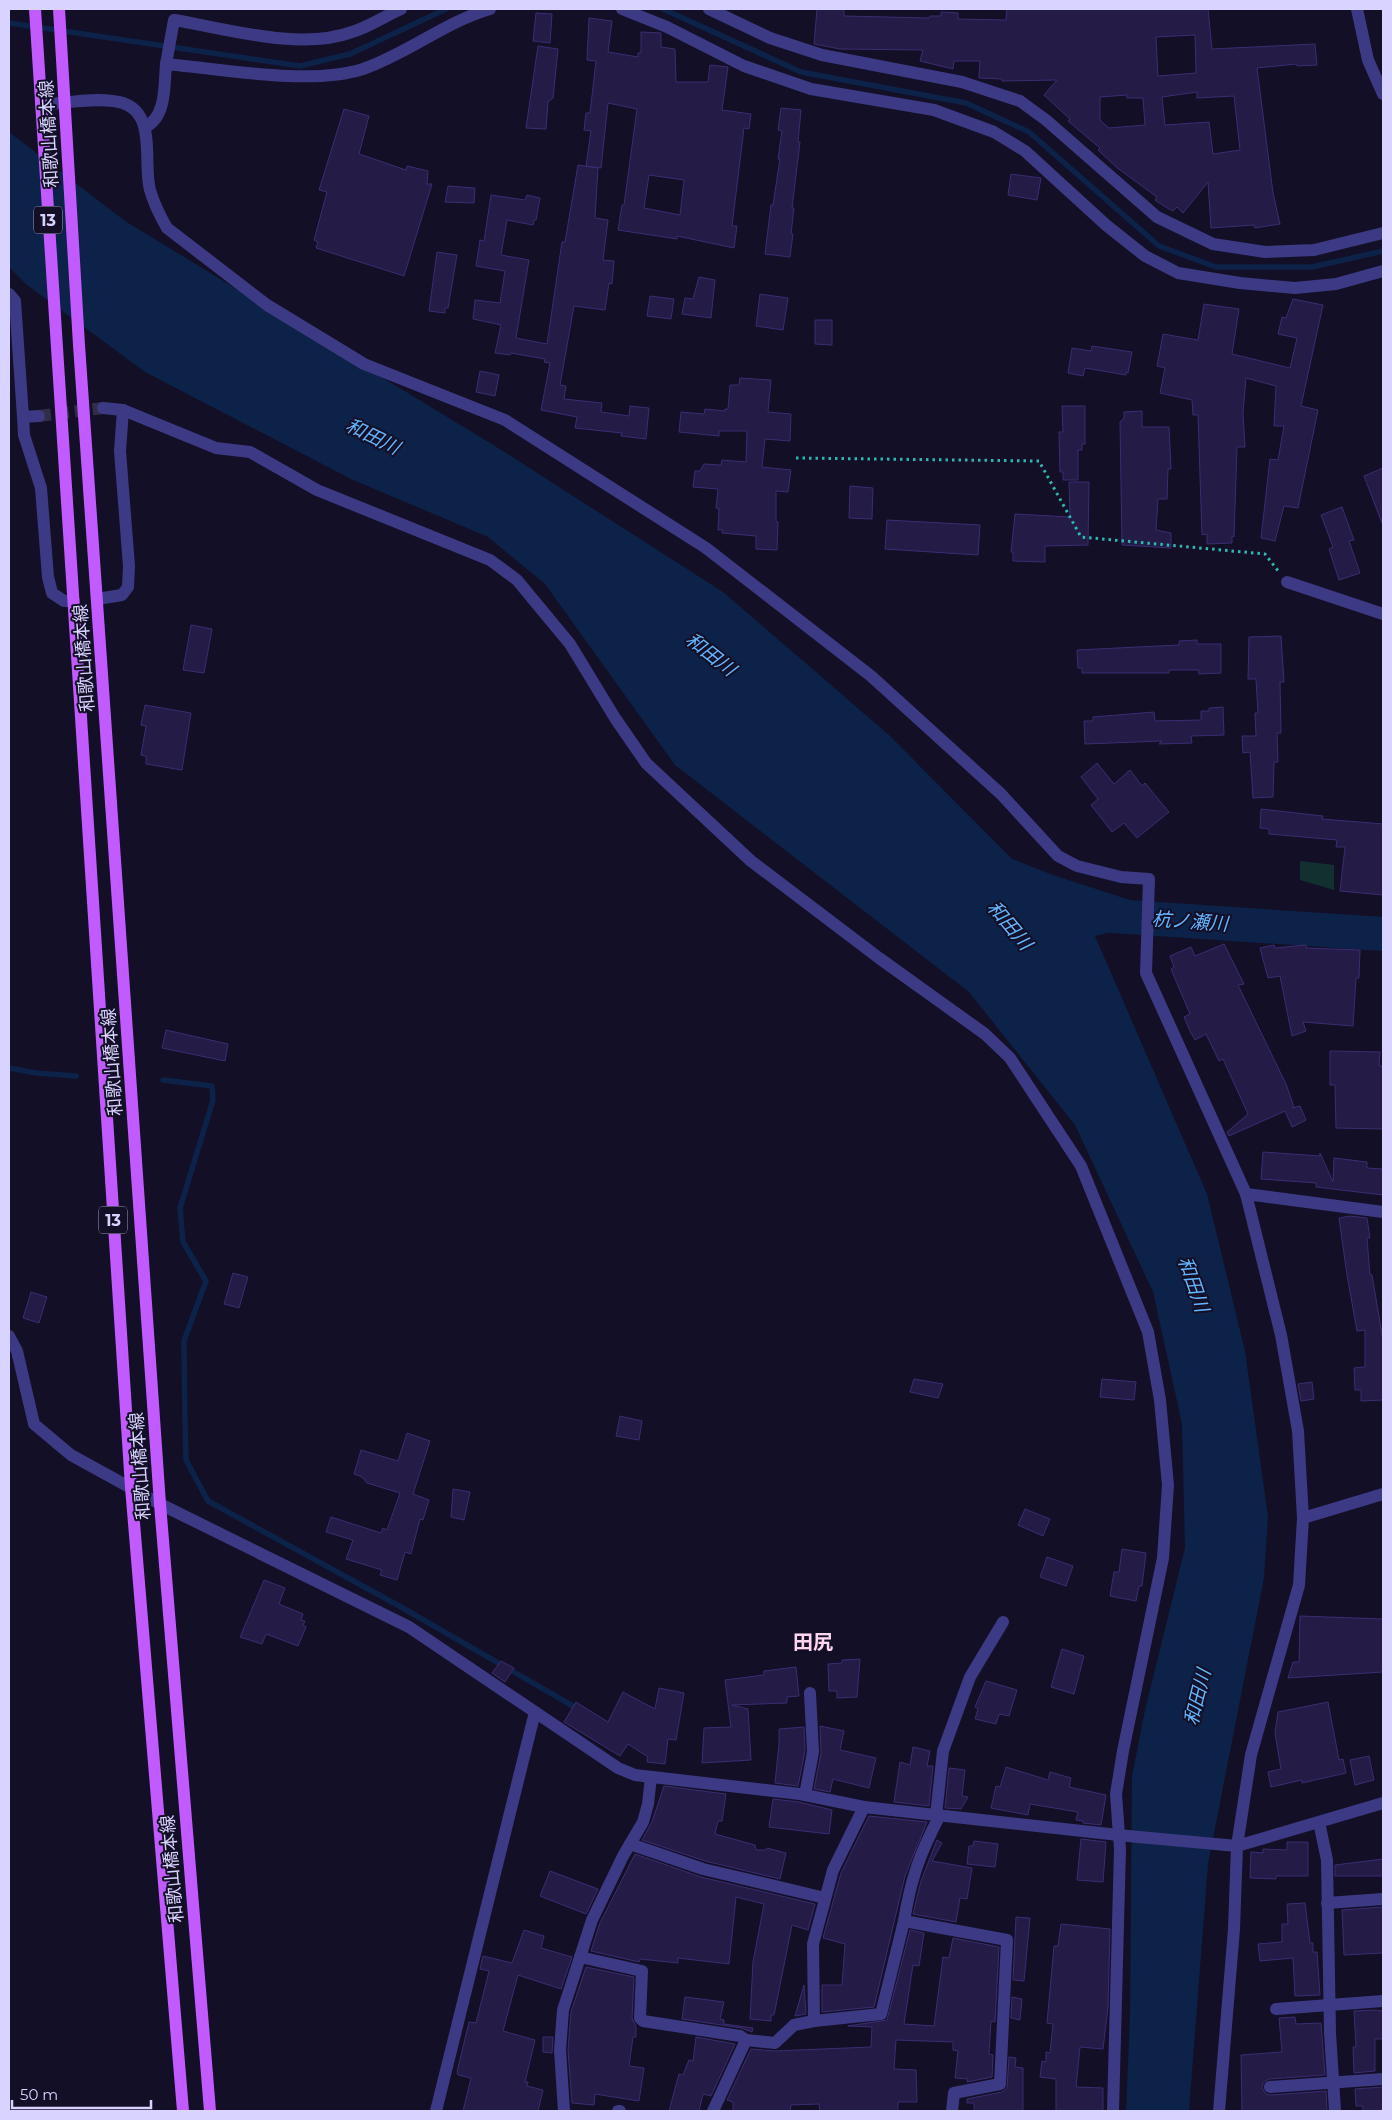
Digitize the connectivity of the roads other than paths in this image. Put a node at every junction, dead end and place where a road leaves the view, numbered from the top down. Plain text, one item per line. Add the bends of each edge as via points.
1 (35, 9) edge
2 (58, 9) edge
3 (401, 9) edge
4 (490, 9) edge
5 (622, 9) edge
6 (709, 9) edge
7 (1357, 9) edge
8 (166, 64) junction
9 (1383, 94) edge
10 (66, 103) junction
11 (41, 108) junction
12 (145, 127) junction
13 (1383, 233) edge
14 (1383, 270) edge
15 (9, 294) edge
16 (103, 408) tunnel mouth
17 (123, 410) junction
18 (23, 416) junction
19 (39, 416) tunnel mouth
20 (1286, 582) road end
21 (97, 599) junction
22 (74, 601) junction
23 (1383, 614) edge
24 (1246, 1194) junction
25 (1383, 1212) edge
26 (9, 1336) edge
27 (131, 1486) junction
28 (1383, 1494) edge
29 (160, 1504) junction
30 (1303, 1518) junction
31 (1003, 1622) dead end
32 (810, 1694) dead end
33 (535, 1712) junction
34 (651, 1777) junction
35 (805, 1795) junction
36 (1383, 1803) edge
37 (864, 1807) junction
38 (938, 1815) junction
39 (1320, 1822) junction
40 (1124, 1836) junction
41 (630, 1844) junction
42 (1238, 1846) junction
43 (825, 1898) junction
44 (1383, 1899) edge
45 (1327, 1903) junction
46 (904, 1920) junction
47 (580, 1957) junction
48 (1383, 2001) edge
49 (1329, 2005) junction
50 (1276, 2009) dead end
51 (814, 2021) junction
52 (746, 2040) junction
53 (1383, 2079) edge
54 (1333, 2083) junction
55 (1270, 2087) dead end
56 (183, 2111) edge
57 (210, 2111) edge
58 (436, 2111) edge
59 (564, 2111) edge
60 (713, 2111) edge
61 (952, 2111) edge
62 (1113, 2111) edge
63 (1219, 2111) edge
64 (1335, 2111) edge

1 - 11 main road, 和歌山橋本線 / 13
2 - 10 main road, 和歌山橋本線 / 13
3 - 8 street via 353,32 320,40 271,37 174,20
4 - 8 street via 363,68 334,75 297,76
5 - 14 street via 667,27 744,66 811,89 934,110 994,132 1026,151 1106,225 1145,256 1178,273 1294,288 1336,284
6 - 13 street via 770,38 822,55 962,82 1020,101 1157,217 1212,244 1265,252 1314,250
7 - 9 street via 1368,60
8 - 12 street via 160,114
10 - 11 street
10 - 12 street via 115,101 134,110
10 - 21 main road, 和歌山橋本線 / 13
11 - 22 main road, 和歌山橋本線 / 13
12 - 24 street via 149,189 168,228 267,305 364,364 505,420 706,548 871,676 1001,794 1058,856 1077,866 1149,879 1146,973
15 - 18 street via 16,300
16 - 17 street
17 - 21 street via 120,450 128,587 122,595
17 - 40 street via 216,448 250,452 317,490 490,560 517,580 570,644 646,763 751,860 985,1034 1010,1058 1081,1166 1148,1332 1160,1400 1168,1485 1162,1558 1116,1794
18 - 19 street
18 - 22 street via 24,435 41,488 52,593 64,601
20 - 23 street
21 - 29 main road, 和歌山橋本線 / 13
22 - 27 main road, 和歌山橋本線 / 13
24 - 25 street
24 - 30 street via 1290,1383 1298,1431
26 - 27 street via 17,1351 34,1424 71,1455
27 - 29 street
27 - 56 main road, 和歌山橋本線 / 13
28 - 30 street
29 - 33 street via 409,1627
29 - 57 main road, 和歌山橋本線 / 13
30 - 42 street via 1299,1585 1251,1755
31 - 38 street via 970,1677 943,1751
32 - 35 street via 813,1752
33 - 34 street via 618,1768
33 - 58 street
34 - 35 street
34 - 41 street via 643,1822
35 - 37 street
36 - 39 street
37 - 38 street
37 - 43 street via 833,1870
38 - 40 street
38 - 46 street via 911,1880
39 - 42 street
39 - 45 street via 1327,1860
40 - 42 street
40 - 62 street via 1120,1849
41 - 43 street via 704,1869
41 - 47 street via 592,1920
42 - 63 street
43 - 51 street via 813,1944
44 - 45 street
45 - 49 street
46 - 51 street via 881,2014
46 - 61 street via 1007,1940 1000,2084 954,2093
47 - 52 street via 642,1971 640,2018 643,2021 740,2036
47 - 59 street via 563,2010 560,2050
48 - 49 street
49 - 50 street
49 - 54 street
51 - 52 street via 794,2025 776,2042
52 - 60 street
53 - 54 street
54 - 55 street
54 - 64 street

